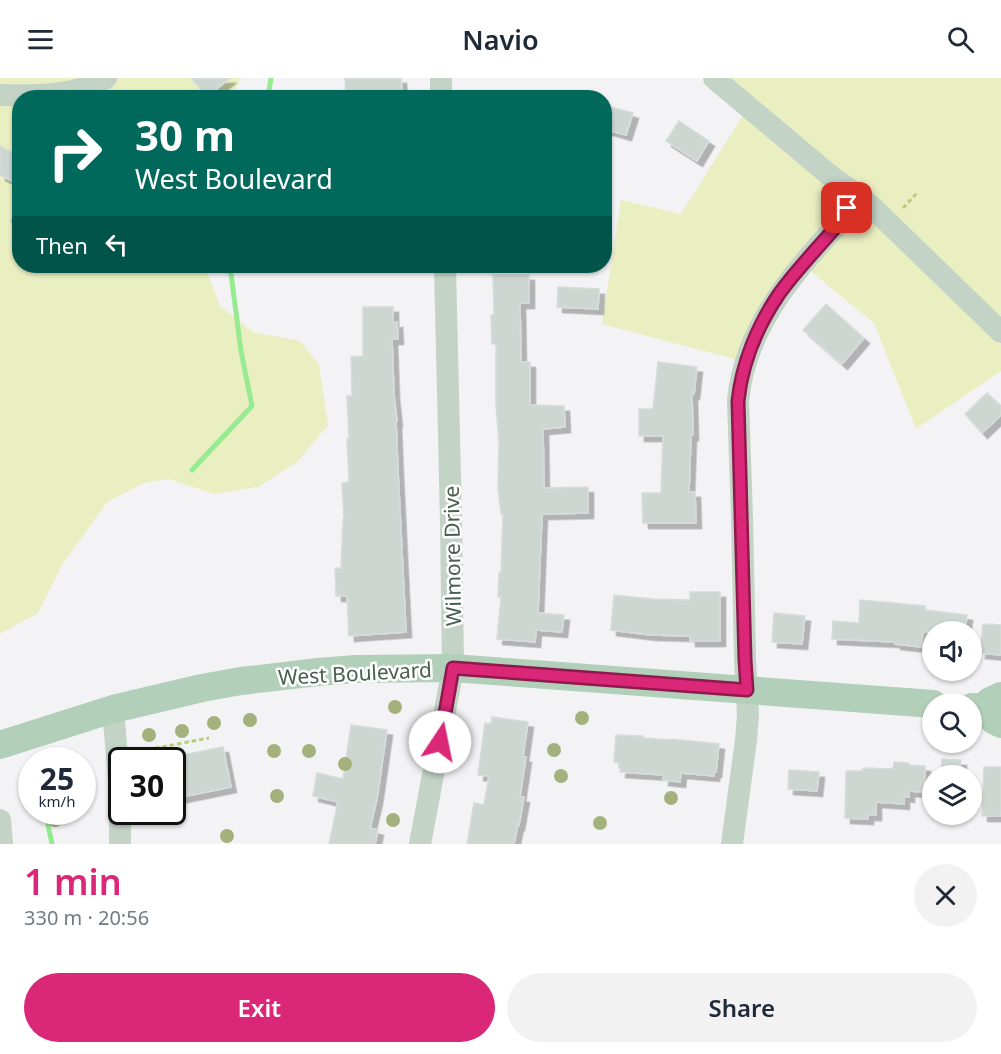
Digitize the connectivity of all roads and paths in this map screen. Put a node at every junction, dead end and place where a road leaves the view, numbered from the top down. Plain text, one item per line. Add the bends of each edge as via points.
1 (106, 78) edge
2 (714, 78) edge
3 (80, 90) edge
4 (833, 178) junction
5 (918, 192) dead end
6 (862, 199) junction
7 (897, 214) dead end
8 (838, 225) junction
9 (445, 273) edge
10 (1001, 332) edge
11 (453, 668) junction
12 (747, 690) junction
13 (922, 703) edge
14 (112, 709) junction
15 (209, 738) dead end
16 (0, 745) edge
17 (162, 747) edge
18 (0, 820) edge
19 (2, 844) edge
20 (120, 844) edge
21 (420, 844) edge
22 (732, 844) edge

1 - 3 street
2 - 4 street
4 - 6 street
4 - 8 street via 847,201 845,216
5 - 7 path
6 - 8 street
6 - 10 street
8 - 12 street via 775,301 760,327 740,388
9 - 11 street, Wilmore Drive
11 - 12 main road, West Boulevard
11 - 14 main road, West Boulevard via 356,669 241,681
11 - 21 street, Wilmore Drive
12 - 13 main road, West Boulevard
12 - 22 street via 747,727
14 - 16 main road, West Boulevard
14 - 20 street via 120,792
15 - 17 path
18 - 19 street

